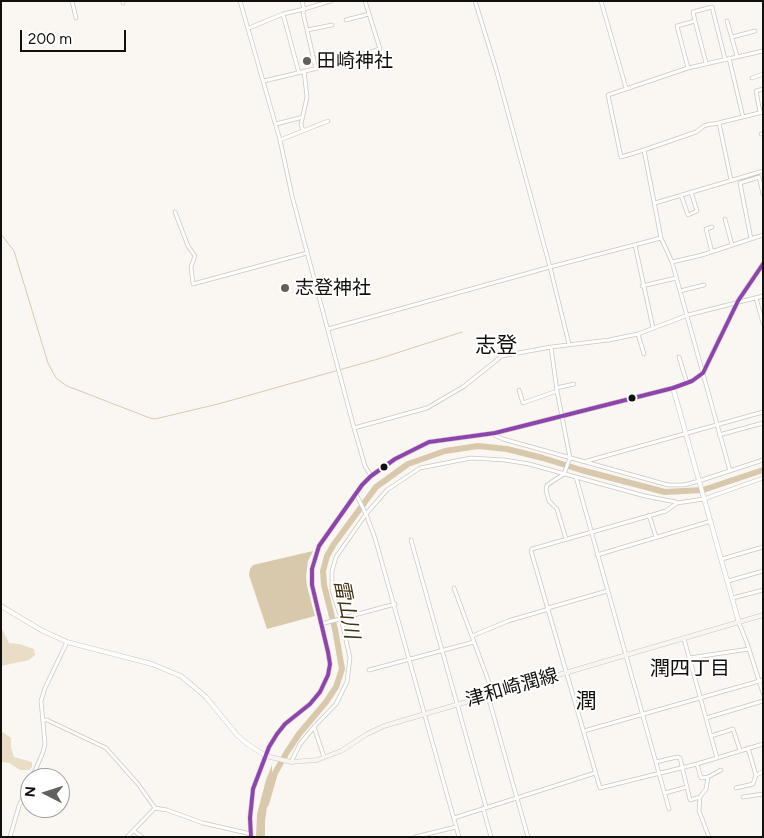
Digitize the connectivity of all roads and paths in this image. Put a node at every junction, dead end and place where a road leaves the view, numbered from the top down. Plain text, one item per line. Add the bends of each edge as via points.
1 (72, 1) edge
2 (240, 1) edge
3 (302, 1) edge
4 (331, 1) edge
5 (365, 1) edge
6 (475, 1) edge
7 (601, 1) edge
8 (304, 9) junction
9 (283, 14) junction
10 (369, 14) junction
11 (76, 18) dead end
12 (346, 20) dead end
13 (695, 21) junction
14 (727, 21) dead end
15 (332, 25) dead end
16 (248, 28) junction
17 (307, 30) junction
18 (755, 31) dead end
19 (732, 38) junction
20 (763, 51) edge
21 (737, 56) junction
22 (727, 58) junction
23 (706, 63) junction
24 (316, 68) junction
25 (688, 68) junction
26 (304, 71) junction
27 (299, 73) junction
28 (763, 74) edge
29 (752, 78) dead end
30 (264, 82) junction
31 (626, 88) junction
32 (763, 89) edge
33 (762, 112) edge
34 (303, 117) junction
35 (743, 117) junction
36 (328, 121) dead end
37 (719, 123) junction
38 (276, 124) junction
39 (303, 131) junction
40 (280, 140) junction
41 (644, 150) junction
42 (763, 171) edge
43 (731, 180) junction
44 (691, 192) junction
45 (763, 194) edge
46 (681, 195) junction
47 (655, 203) junction
48 (175, 212) dead end
49 (725, 219) dead end
50 (712, 227) dead end
51 (763, 235) edge
52 (661, 238) junction
53 (751, 239) junction
54 (635, 245) junction
55 (732, 245) junction
56 (712, 252) junction
57 (307, 253) junction
58 (672, 262) junction
59 (763, 264) edge
60 (550, 267) junction
61 (676, 278) junction
62 (704, 285) dead end
63 (642, 286) junction
64 (680, 291) junction
65 (763, 296) edge
66 (756, 298) junction
67 (738, 301) junction
68 (688, 315) junction
69 (763, 322) edge
70 (652, 328) junction
71 (328, 330) junction
72 (638, 334) junction
73 (569, 344) junction
74 (551, 347) junction
75 (644, 354) dead end
76 (680, 357) dead end
77 (703, 373) junction
78 (687, 383) junction
79 (574, 384) dead end
80 (673, 388) junction
81 (557, 389) junction
82 (519, 390) dead end
83 (763, 412) edge
84 (562, 414) junction
85 (763, 423) edge
86 (716, 425) junction
87 (354, 428) junction
88 (495, 432) junction
89 (686, 434) junction
90 (719, 435) junction
91 (570, 459) junction
92 (763, 460) edge
93 (586, 461) junction
94 (730, 470) junction
95 (564, 473) junction
96 (371, 476) junction
97 (576, 477) junction
98 (763, 478) edge
99 (699, 481) junction
100 (356, 494) junction
101 (704, 499) junction
102 (677, 502) junction
103 (366, 514) junction
104 (649, 515) junction
105 (711, 521) junction
106 (591, 532) junction
107 (656, 537) junction
108 (566, 539) junction
109 (412, 540) dead end
110 (763, 547) edge
111 (597, 555) junction
112 (722, 559) junction
113 (763, 571) edge
114 (728, 581) junction
115 (454, 588) dead end
116 (763, 590) edge
117 (607, 591) junction
118 (733, 598) junction
119 (394, 604) junction
120 (1, 606) edge
121 (549, 609) junction
122 (763, 615) edge
123 (341, 618) junction
124 (739, 623) junction
125 (321, 624) junction
126 (472, 636) junction
127 (684, 638) junction
128 (67, 642) junction
129 (474, 642) junction
130 (750, 649) junction
131 (442, 650) junction
132 (626, 655) junction
133 (410, 658) junction
134 (689, 658) junction
135 (368, 670) dead end
136 (567, 672) junction
137 (761, 680) edge
138 (493, 693) junction
139 (763, 693) edge
140 (488, 695) junction
141 (700, 697) junction
142 (763, 701) edge
143 (456, 704) junction
144 (424, 714) junction
145 (642, 714) junction
146 (706, 718) junction
147 (44, 720) junction
148 (314, 727) junction
149 (584, 731) junction
150 (711, 736) junction
151 (763, 744) edge
152 (748, 748) junction
153 (740, 750) junction
154 (266, 756) junction
155 (325, 758) junction
156 (717, 758) junction
157 (290, 762) junction
158 (656, 762) junction
159 (697, 764) junction
160 (36, 768) edge
161 (682, 768) junction
162 (720, 770) dead end
163 (763, 772) edge
164 (595, 774) junction
165 (659, 774) junction
166 (756, 775) junction
167 (708, 777) junction
168 (687, 787) junction
169 (736, 788) dead end
170 (664, 794) junction
171 (763, 794) edge
172 (700, 797) junction
173 (517, 798) junction
174 (743, 798) dead end
175 (20, 804) edge
176 (155, 808) junction
177 (484, 808) junction
178 (669, 809) dead end
179 (454, 818) junction
180 (456, 827) junction
181 (134, 831) junction
182 (251, 836) edge
183 (10, 837) edge
184 (127, 837) edge
185 (142, 837) edge
186 (415, 837) edge
187 (459, 837) edge
188 (491, 837) edge
189 (528, 837) edge
190 (709, 837) edge

1 - 11 street
2 - 16 street
3 - 8 street
4 - 8 street
5 - 10 street
6 - 60 street
7 - 31 street
8 - 9 street
8 - 17 street
9 - 16 street
9 - 27 street
10 - 12 street
10 - 24 street via 380,49
13 - 22 street via 693,12 712,7
13 - 23 street
13 - 25 street via 677,26
14 - 19 street
15 - 17 street
16 - 30 street
17 - 24 street
18 - 19 street
19 - 21 street
20 - 21 street
21 - 22 street
22 - 23 street
22 - 35 street
23 - 25 street
24 - 26 street
25 - 31 street
26 - 27 street
26 - 34 street via 306,97
27 - 30 street
28 - 29 street
30 - 38 street
31 - 41 street via 608,95 622,157
32 - 33 street via 756,91
33 - 35 street
34 - 38 street
34 - 39 street
35 - 37 street
36 - 39 street
37 - 41 street
37 - 43 street
38 - 40 street
39 - 40 street
40 - 57 street
41 - 47 street
42 - 43 street
43 - 44 street
44 - 46 street
44 - 46 street via 697,211 688,215
45 - 53 street via 760,177 740,183
46 - 47 street
47 - 52 street
48 - 57 street via 195,256 191,268 193,284
49 - 55 street
50 - 56 street via 706,229
51 - 53 street
52 - 54 street
52 - 58 street
53 - 55 street
54 - 60 street
54 - 63 street
55 - 56 street
56 - 58 street
57 - 71 street
58 - 61 street
59 - 67 main road
60 - 71 street
60 - 73 street
61 - 63 street
61 - 64 street
62 - 64 street
63 - 70 street
64 - 68 street
65 - 66 street
66 - 67 street
66 - 69 street
67 - 68 street
67 - 77 main road
68 - 70 street
68 - 77 street
70 - 72 street
71 - 87 street
72 - 73 street
72 - 75 street
73 - 74 street
74 - 81 street
74 - 87 street via 502,356 463,387 427,408
76 - 78 street
77 - 78 main road
77 - 86 street
78 - 80 main road
79 - 81 street
80 - 84 main road
80 - 89 street
81 - 82 street via 523,403
81 - 84 street
83 - 86 street
84 - 88 main road
84 - 91 street
85 - 90 street
86 - 89 street
86 - 90 street
87 - 96 street
88 - 91 street via 503,439
88 - 96 main road via 429,442
89 - 93 street
89 - 99 street
90 - 94 street
91 - 93 street
91 - 95 street
92 - 94 street
93 - 99 street via 668,485
94 - 99 street
95 - 97 street
95 - 103 street via 505,460 457,460 413,471 387,490
95 - 108 street via 547,485 546,490 549,501 560,516
96 - 100 main road
97 - 102 street
97 - 106 street
98 - 101 street
99 - 101 street
100 - 103 street
100 - 125 main road via 319,546 314,562 312,586
101 - 102 street
101 - 105 street
102 - 104 street via 666,511
103 - 119 street
103 - 123 street via 334,564 332,590
104 - 106 street
104 - 107 street
105 - 107 street
105 - 112 street
106 - 108 street
106 - 111 street
107 - 111 street
108 - 121 street via 532,549
109 - 131 street
110 - 112 street
111 - 117 street
112 - 114 street
113 - 114 street
114 - 118 street
115 - 126 street
116 - 118 street
117 - 121 street
117 - 132 street
118 - 124 street
119 - 123 street
119 - 133 street
120 - 128 street
121 - 126 street
121 - 136 street
122 - 124 main road, 津和崎潤線
123 - 125 street
123 - 148 street via 350,658 347,682 336,704
124 - 127 main road, 津和崎潤線
124 - 130 street
125 - 154 main road via 330,664 328,675 310,704 277,734
126 - 129 street
127 - 132 main road, 津和崎潤線
127 - 134 street
128 - 147 street via 43,695
128 - 154 street via 152,664 181,676 206,697 241,739
129 - 131 street
129 - 138 street
130 - 134 street
130 - 137 street
131 - 133 street
131 - 143 street
132 - 136 main road, 津和崎潤線
132 - 145 street
133 - 135 street
133 - 144 street
134 - 141 street
136 - 138 main road, 津和崎潤線
136 - 149 street
137 - 139 street
137 - 141 street
138 - 140 main road, 津和崎潤線
140 - 143 main road, 津和崎潤線
140 - 173 street
141 - 145 street
141 - 146 street
142 - 146 street
143 - 144 main road, 津和崎潤線
143 - 177 street
144 - 155 main road, 津和崎潤線 via 375,729
144 - 179 street
145 - 149 street
145 - 158 street
146 - 150 street
147 - 160 street via 45,744
147 - 176 street via 106,748
148 - 155 street
148 - 157 street
149 - 164 street
150 - 153 street via 734,729
150 - 156 street
151 - 152 street
152 - 153 street
152 - 166 street
153 - 156 street
154 - 157 main road, 津和崎潤線
154 - 182 main road via 253,789
155 - 157 main road, 津和崎潤線
156 - 159 street
158 - 161 street via 677,757
158 - 165 street
159 - 161 street
159 - 167 street via 700,778
161 - 165 street
161 - 168 street
162 - 167 street
163 - 166 street
164 - 165 street via 601,788
164 - 173 street
165 - 170 street
166 - 169 street via 753,784
167 - 172 street via 706,789
168 - 170 street
168 - 172 street via 690,800
170 - 178 street
171 - 174 street
172 - 190 street via 699,811
173 - 177 street
173 - 189 street
175 - 183 street
176 - 181 street
176 - 182 street
177 - 179 street
177 - 188 street
179 - 180 street
180 - 186 street
180 - 187 street
181 - 184 street
181 - 185 street

